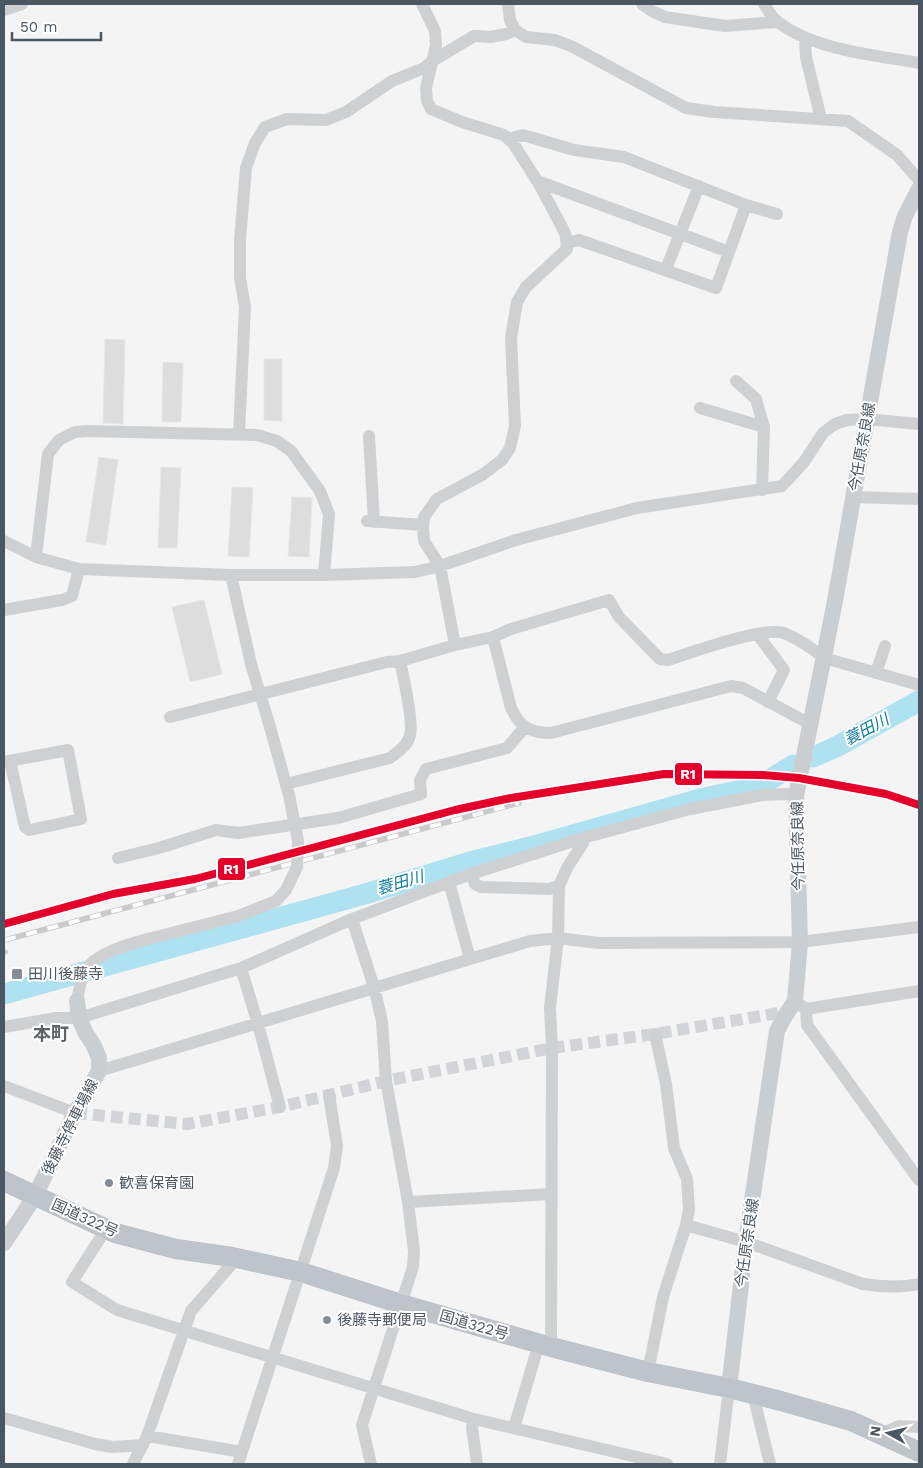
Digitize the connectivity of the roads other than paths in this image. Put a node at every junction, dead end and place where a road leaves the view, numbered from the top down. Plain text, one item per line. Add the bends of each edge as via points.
1 (22, 4) edge
2 (422, 4) edge
3 (508, 4) edge
4 (642, 4) edge
5 (764, 4) edge
6 (4, 10) edge
7 (776, 22) junction
8 (516, 30) junction
9 (805, 38) junction
10 (434, 60) junction
11 (919, 63) edge
12 (821, 119) junction
13 (509, 139) junction
14 (919, 180) edge
15 (537, 181) junction
16 (699, 186) junction
17 (919, 189) edge
18 (746, 205) junction
19 (777, 214) dead end
20 (680, 234) junction
21 (567, 243) junction
22 (729, 252) junction
23 (666, 269) junction
24 (736, 381) dead end
25 (700, 408) dead end
26 (866, 419) junction
27 (919, 424) edge
28 (764, 427) junction
29 (239, 434) junction
30 (369, 436) dead end
31 (762, 490) junction
32 (852, 497) junction
33 (919, 499) edge
34 (423, 525) junction
35 (4, 541) edge
36 (36, 556) junction
37 (440, 566) junction
38 (79, 569) junction
39 (324, 575) junction
40 (231, 576) junction
41 (4, 610) edge
42 (758, 635) junction
43 (493, 637) junction
44 (455, 645) junction
45 (885, 646) dead end
46 (824, 658) junction
47 (400, 661) junction
48 (876, 673) junction
49 (919, 685) edge
50 (768, 702) junction
51 (170, 717) dead end
52 (810, 724) junction
53 (525, 728) junction
54 (7, 762) edge
55 (287, 789) junction
56 (796, 796) junction
57 (583, 838) junction
58 (118, 858) dead end
59 (471, 874) junction
60 (449, 882) junction
61 (559, 886) junction
62 (352, 919) junction
63 (919, 927) edge
64 (558, 938) junction
65 (800, 942) junction
66 (470, 959) junction
67 (241, 968) junction
68 (374, 987) junction
69 (919, 991) edge
70 (77, 1001) joint
71 (800, 1005) junction
72 (80, 1018) junction
73 (258, 1024) junction
74 (4, 1026) edge
75 (655, 1034) dead end
76 (99, 1071) junction
77 (4, 1086) edge
78 (329, 1095) dead end
79 (280, 1107) dead end
80 (75, 1114) junction
81 (919, 1180) edge
82 (4, 1181) edge
83 (551, 1194) junction
84 (35, 1196) junction
85 (408, 1202) junction
86 (686, 1225) junction
87 (106, 1228) junction
88 (4, 1242) edge
89 (746, 1242) junction
90 (237, 1258) junction
91 (301, 1272) junction
92 (919, 1284) edge
93 (401, 1304) junction
94 (186, 1331) junction
95 (544, 1345) junction
96 (272, 1356) junction
97 (648, 1372) junction
98 (373, 1387) junction
99 (729, 1388) junction
100 (753, 1394) junction
101 (4, 1418) edge
102 (474, 1419) junction
103 (919, 1427) edge
104 (514, 1428) junction
105 (881, 1434) junction
106 (145, 1440) junction
107 (242, 1452) junction
108 (919, 1452) edge
109 (133, 1464) edge
110 (238, 1464) edge
111 (372, 1464) edge
112 (477, 1464) edge
113 (667, 1464) edge
114 (720, 1464) edge
115 (770, 1464) edge

1 - 6 street
2 - 10 street via 435,30
3 - 8 street via 510,20
4 - 7 street via 666,17 725,26
5 - 7 street
7 - 9 street
8 - 10 street via 492,37 474,36
8 - 12 street via 526,38 555,40 572,47 686,108
9 - 11 street
9 - 12 street via 806,56
10 - 13 street via 426,88 431,109
10 - 29 street via 424,68 392,81 346,112 326,120 287,120 265,127 255,143 246,168 240,239 240,278 245,307
12 - 14 street via 848,121 897,155
13 - 15 street
13 - 16 street via 523,135 574,150 618,156
15 - 20 street
15 - 21 street
16 - 18 street
16 - 20 street
17 - 26 main road, 今任原奈良線 via 900,232
18 - 19 street
18 - 22 street
20 - 22 street
20 - 23 street
21 - 23 street via 580,240
21 - 34 street via 568,249 526,287 517,302 511,338 515,426 510,448 502,460 482,475 436,500 424,517
22 - 23 street via 716,288
24 - 28 street via 756,399
25 - 28 street
26 - 27 street
26 - 31 street via 836,424 823,433 804,462 782,486
26 - 32 main road, 今任原奈良線
28 - 31 street
29 - 36 street via 88,431 75,432 59,440 48,454
29 - 39 street via 277,441 291,451 320,491 329,514
30 - 34 street via 370,521
31 - 37 street via 637,508 516,540
32 - 33 street
32 - 46 main road, 今任原奈良線
34 - 37 street via 424,541
35 - 36 street
36 - 38 street
37 - 39 street via 415,572
37 - 44 street
38 - 40 street
38 - 41 street via 72,596
39 - 40 street
40 - 55 street, bridge via 251,664
42 - 43 street via 715,644 668,660 660,659 619,617 609,600 511,628
42 - 46 street via 783,633
42 - 50 street via 784,670
43 - 44 street
43 - 53 street via 511,708
44 - 47 street
45 - 48 street
46 - 48 street
46 - 52 main road, 今任原奈良線
47 - 51 street
47 - 55 street via 410,720 410,734 402,749 390,758
48 - 49 street
50 - 52 street
50 - 53 street via 743,688 731,686 550,733
52 - 56 main road, 今任原奈良線
53 - 58 street via 507,748 426,769 420,780 420,794 338,818 238,833 216,830
54 - 54 street via 68,750 81,819 30,830 25,827
55 - 70 street, bridge via 298,841 298,861 292,880 276,901 238,916 122,946 95,960 86,969
56 - 57 street via 762,795 690,809
56 - 65 main road, 今任原奈良線
57 - 59 street
57 - 61 street via 584,843
59 - 60 street
59 - 61 street via 474,884 481,887 549,889
60 - 62 street
60 - 66 street
61 - 64 street
62 - 67 street
62 - 68 street
63 - 65 street
64 - 65 street via 598,943
64 - 66 street via 530,941
64 - 83 street via 550,1008
65 - 71 main road, 今任原奈良線
66 - 68 street
67 - 72 street
67 - 73 street
68 - 73 street
68 - 85 street via 382,1021 386,1080
69 - 71 street
70 - 72 main road, 後藤寺停車場線
71 - 81 street via 807,1025
71 - 89 main road, 今任原奈良線 via 785,1016 777,1032
72 - 74 street via 56,1018
72 - 76 main road, 後藤寺停車場線 via 94,1044
73 - 76 street
73 - 79 street
75 - 86 street via 666,1084 674,1148 687,1179 689,1210
76 - 80 main road, 後藤寺停車場線
77 - 80 street
78 - 91 street via 337,1146 334,1168
80 - 84 main road, 後藤寺停車場線
82 - 84 highway, 国道322号
83 - 85 street
83 - 95 street
84 - 87 highway, 国道322号
84 - 88 main road, 後藤寺停車場線
85 - 93 street via 413,1267
86 - 89 street
86 - 97 street via 663,1297
87 - 90 highway, 国道322号 via 176,1249
87 - 94 street via 72,1282 116,1310
89 - 92 street via 863,1284 883,1287
89 - 99 main road, 今任原奈良線
90 - 91 highway, 国道322号
90 - 94 street via 192,1311
91 - 93 highway, 国道322号
91 - 96 street
93 - 95 highway, 国道322号
93 - 98 street
94 - 96 street
94 - 106 street
95 - 97 highway, 国道322号
95 - 104 street
96 - 98 street
96 - 107 street
97 - 99 highway, 国道322号
98 - 102 street
98 - 111 street via 362,1425
99 - 100 highway, 国道322号
99 - 114 street
100 - 105 highway, 国道322号 via 851,1421
100 - 115 street
101 - 106 street via 112,1447
102 - 104 street
102 - 112 street via 472,1427
103 - 105 street via 899,1426
104 - 113 street
105 - 108 highway, 国道322号
106 - 107 street
106 - 109 street
107 - 110 street

